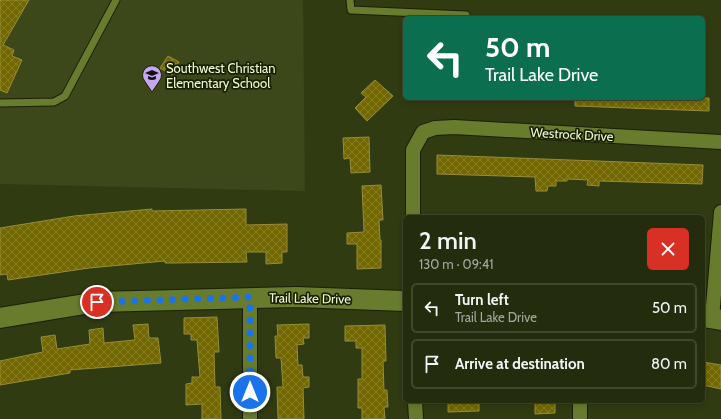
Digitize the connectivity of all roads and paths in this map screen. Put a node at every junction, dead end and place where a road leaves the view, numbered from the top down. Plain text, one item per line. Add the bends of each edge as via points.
1 (116, 0) edge
2 (350, 0) edge
3 (466, 15) dead end
4 (0, 103) edge
5 (721, 142) edge
6 (721, 212) edge
7 (413, 215) edge
8 (250, 297) junction
9 (403, 301) edge
10 (0, 318) edge
11 (712, 318) edge
12 (415, 403) edge
13 (580, 403) edge
14 (250, 419) edge
15 (416, 419) edge
16 (580, 419) edge

1 - 4 lane via 65,96 54,102
2 - 3 lane via 351,10
5 - 7 street, Westrock Drive via 435,128 423,132 413,150
6 - 11 street
8 - 9 street, Trail Lake Drive
8 - 10 street, Trail Lake Drive via 97,302
8 - 14 street
12 - 15 street
13 - 16 street

